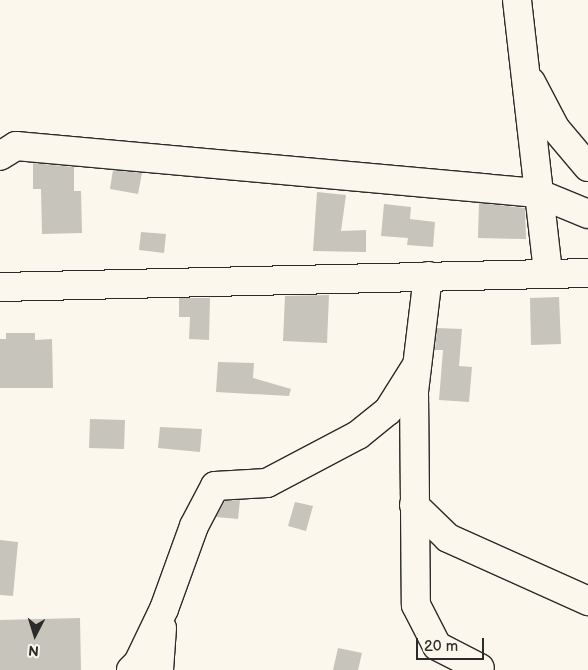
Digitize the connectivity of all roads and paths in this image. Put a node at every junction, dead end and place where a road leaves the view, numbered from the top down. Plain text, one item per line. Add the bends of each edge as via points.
1 (517, 0) edge
2 (523, 68) junction
3 (0, 156) edge
4 (588, 167) edge
5 (537, 193) junction
6 (588, 214) edge
7 (548, 273) junction
8 (588, 273) edge
9 (428, 276) junction
10 (0, 287) edge
11 (417, 365) junction
12 (414, 505) junction
13 (588, 601) edge
14 (164, 609) junction
15 (480, 668) dead end
16 (131, 670) edge
17 (159, 670) edge

1 - 2 street
2 - 4 street via 555,128
2 - 5 street
3 - 5 street via 16,146
5 - 6 street
5 - 7 street
7 - 8 street
7 - 9 street
9 - 10 street
9 - 11 street
11 - 12 street
11 - 14 street via 388,411 358,435 267,483 215,486 194,526
12 - 13 street via 448,538
12 - 15 street via 416,605 437,646
14 - 16 street
14 - 17 street

